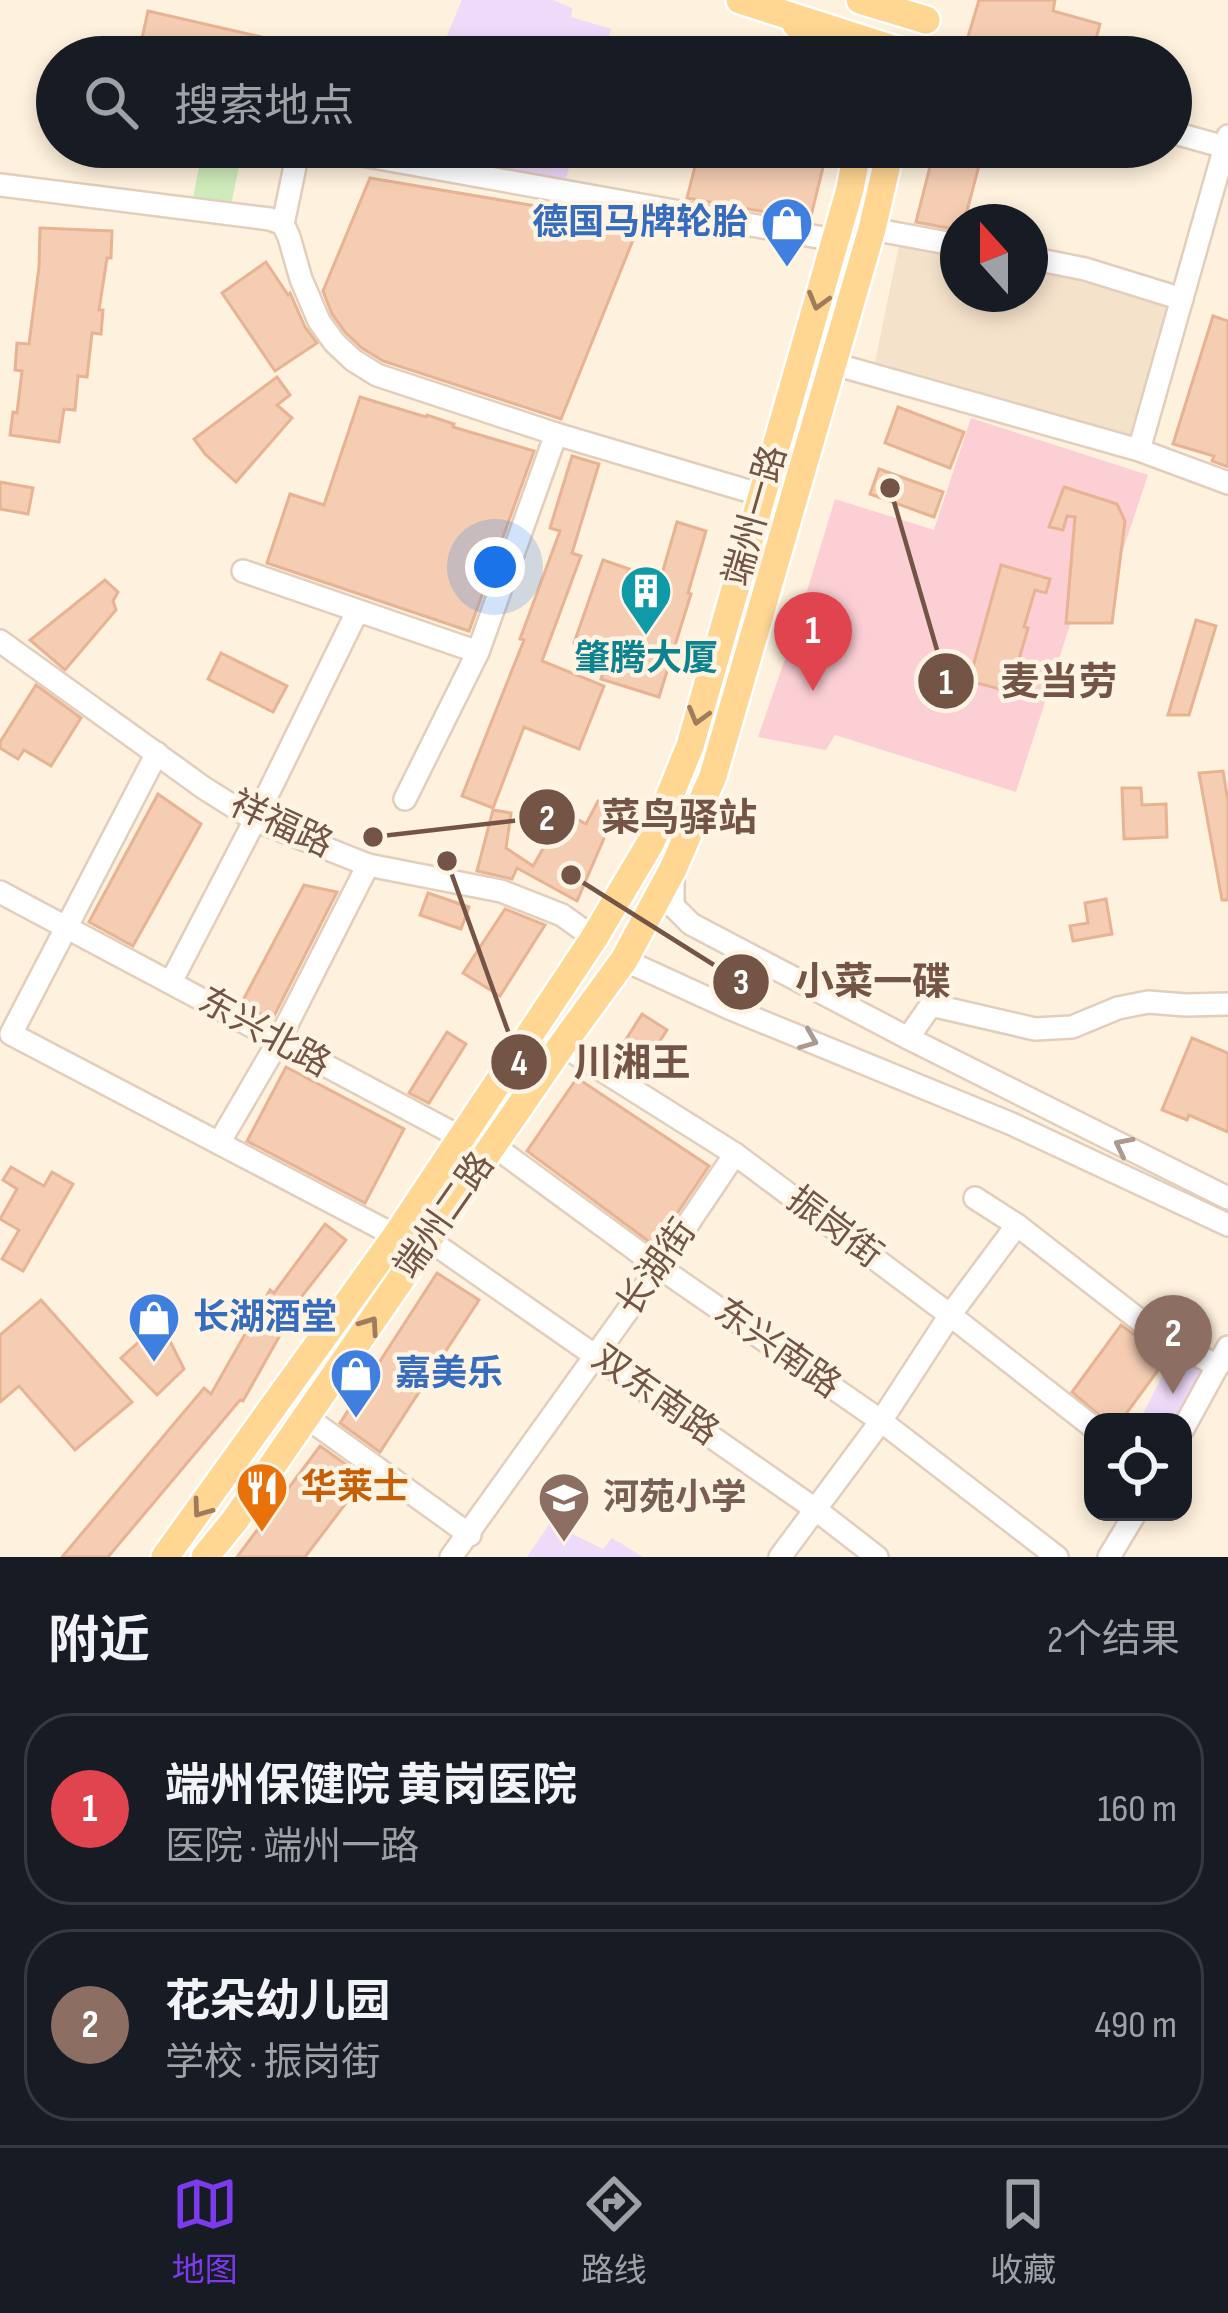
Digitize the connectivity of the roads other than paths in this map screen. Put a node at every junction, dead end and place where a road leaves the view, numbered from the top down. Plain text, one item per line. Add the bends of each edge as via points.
1 (740, 0) edge
2 (860, 0) edge
3 (898, 5) edge
4 (928, 10) edge
5 (783, 14) junction
6 (808, 36) edge
7 (844, 36) edge
8 (889, 36) edge
9 (1192, 136) edge
10 (1227, 144) edge
11 (295, 168) edge
12 (434, 168) edge
13 (854, 168) edge
14 (886, 168) edge
15 (1, 185) edge
16 (850, 189) junction
17 (879, 196) junction
18 (283, 224) junction
19 (872, 229) junction
20 (835, 240) junction
21 (940, 242) edge
22 (1048, 261) edge
23 (1182, 299) junction
24 (834, 364) junction
25 (556, 434) junction
26 (1139, 450) junction
27 (1228, 483) edge
28 (762, 495) junction
29 (243, 571) dead end
30 (357, 612) junction
31 (0, 641) edge
32 (478, 652) junction
33 (157, 753) junction
34 (405, 799) dead end
35 (255, 820) junction
36 (368, 865) junction
37 (673, 869) junction
38 (0, 892) edge
39 (66, 927) junction
40 (594, 938) junction
41 (624, 960) junction
42 (760, 962) junction
43 (171, 982) junction
44 (1228, 1004) edge
45 (729, 1008) junction
46 (908, 1039) junction
47 (278, 1042) junction
48 (562, 1046) junction
49 (462, 1138) junction
50 (219, 1143) junction
51 (494, 1146) junction
52 (735, 1154) junction
53 (975, 1198) dead end
54 (1228, 1198) edge
55 (1017, 1225) junction
56 (1228, 1225) edge
57 (396, 1236) junction
58 (429, 1240) junction
59 (659, 1267) junction
60 (950, 1315) junction
61 (595, 1354) junction
62 (1223, 1356) edge
63 (1192, 1413) edge
64 (306, 1417) junction
65 (1084, 1420) edge
66 (880, 1421) junction
67 (815, 1509) junction
68 (1132, 1521) edge
69 (470, 1535) junction
70 (1116, 1555) edge
71 (165, 1557) edge
72 (205, 1557) edge
73 (452, 1557) edge
74 (780, 1557) edge
75 (877, 1557) edge
76 (1057, 1557) edge

1 - 5 main road
2 - 3 main road
3 - 4 main road
3 - 8 main road
5 - 6 main road
5 - 7 main road
9 - 10 street
10 - 23 street
11 - 18 street
12 - 20 street
13 - 16 main road, 端州一路
14 - 17 main road, 端州一路
15 - 18 street
16 - 17 main road
16 - 20 main road, 端州一路
17 - 19 main road, 端州一路
18 - 25 street via 319,321 353,361
19 - 21 street
19 - 24 main road, 端州一路
20 -> 28 main road, 端州一路
22 - 23 street
23 - 26 street
24 - 26 street
24 - 37 main road, 端州一路 via 713,776
25 - 28 street
25 - 32 street
26 - 27 street
28 -> 40 main road, 端州一路 via 690,746 651,842
29 - 30 street
30 - 32 street
30 - 35 street
31 - 33 street, 祥福路
32 - 34 street
33 - 35 street, 祥福路
33 - 39 street
35 - 36 street, 祥福路
35 - 43 street
36 - 40 street, 祥福路 via 501,891 562,915
36 - 47 street
37 - 41 main road, 端州二路
37 - 42 street via 673,906
38 - 39 street, 东兴北路
39 - 43 street, 东兴北路
39 - 50 street via 11,1034
40 - 49 main road, 端州二路
41 - 45 street
41 - 48 main road, 端州二路
42 - 45 street
42 - 46 street
43 - 47 street, 东兴北路
44 - 46 street via 1148,1001 1072,1027 1035,1029 931,1005
45 -> 56 street via 1012,1124
54 -> 46 street
47 - 49 street, 东兴北路
47 - 50 street
48 - 51 main road, 端州二路
48 - 52 street, 振岗街
49 - 57 main road, 端州二路
50 - 57 street
51 - 58 main road, 端州二路
51 - 59 street, 东兴南路
52 - 59 street, 长湖街
52 - 60 street, 振岗街
53 - 55 street
55 - 60 street
55 - 62 street via 1160,1336
57 -> 71 main road, 端州二路
58 - 61 street, 双东南路
64 -> 58 main road, 端州二路
59 - 61 street, 长湖街
59 - 66 street, 东兴南路
60 - 65 street, 振岗街
60 - 66 street
61 - 67 street, 双东南路
61 - 69 street, 长湖街
62 - 63 street
64 - 69 street
64 - 72 main road, 端州二路
66 - 67 street
66 - 76 street, 东兴南路
67 - 74 street
67 - 75 street, 双东南路
68 - 70 street
69 - 73 street, 长湖街

